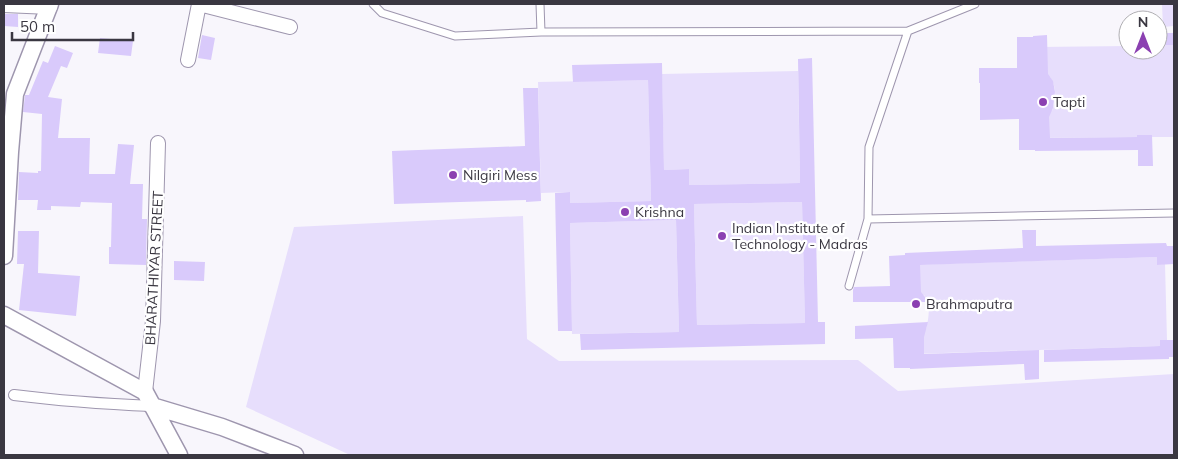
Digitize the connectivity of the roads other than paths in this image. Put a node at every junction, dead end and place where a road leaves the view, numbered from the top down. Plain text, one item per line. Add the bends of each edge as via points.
1 (199, 4) edge
2 (374, 4) edge
3 (540, 4) edge
4 (975, 4) edge
5 (4, 5) edge
6 (50, 5) edge
7 (290, 28) dead end
8 (908, 31) junction
9 (541, 32) junction
10 (188, 60) dead end
11 (158, 143) dead end
12 (1174, 213) edge
13 (868, 218) junction
14 (4, 256) edge
15 (849, 286) dead end
16 (4, 315) edge
17 (14, 394) dead end
18 (148, 399) junction
19 (179, 455) edge
20 (295, 455) edge

1 - 7 street
1 - 10 street
2 - 9 lane via 382,13 455,36
3 - 9 lane
4 - 8 lane
5 - 6 street
6 - 14 street via 16,94
8 - 9 lane
8 - 13 lane via 870,147
11 - 18 street, BHARATHIYAR STREET via 154,321
12 - 13 lane
13 - 15 lane
16 - 18 street
17 - 18 street via 100,404
18 - 19 street
18 - 20 street

